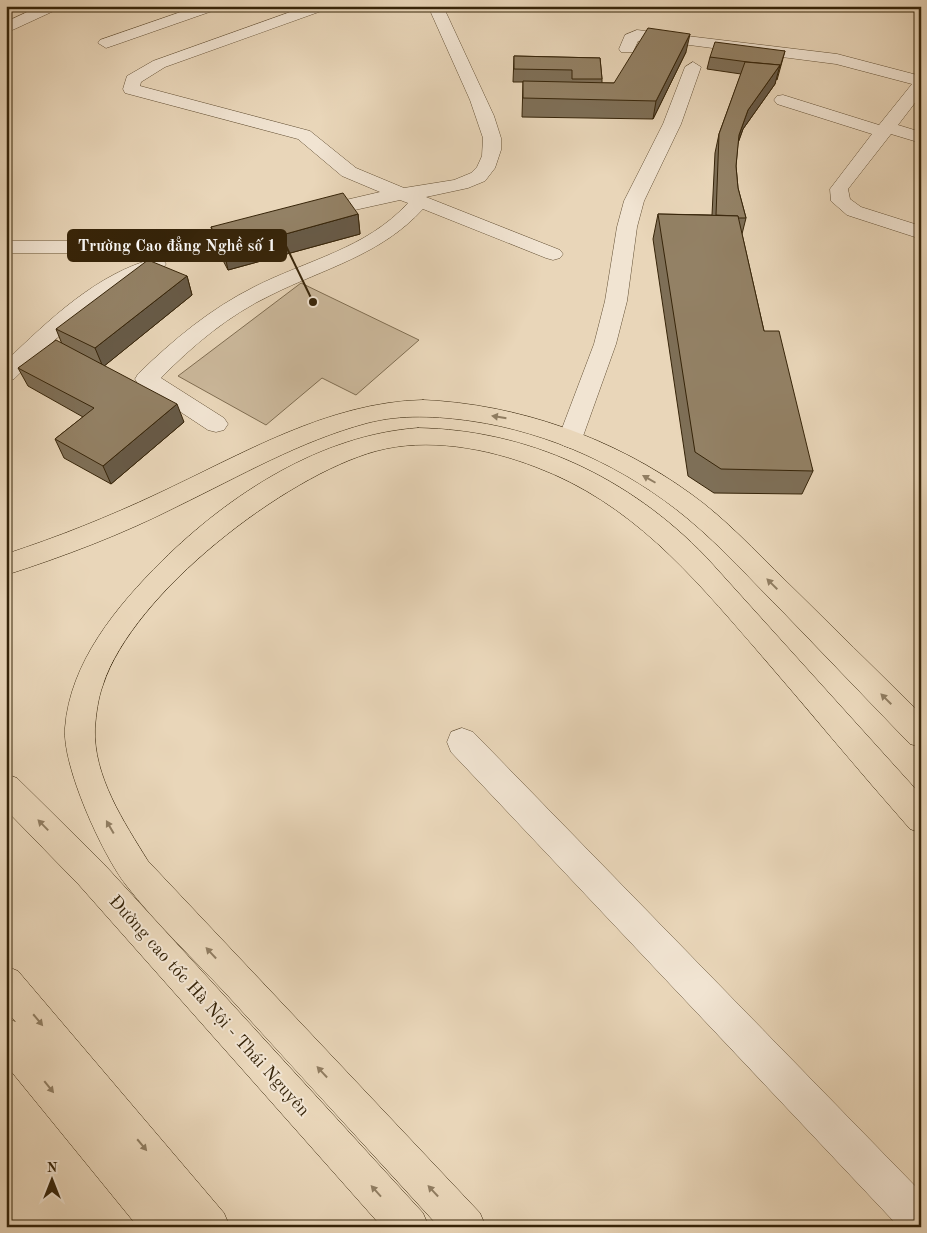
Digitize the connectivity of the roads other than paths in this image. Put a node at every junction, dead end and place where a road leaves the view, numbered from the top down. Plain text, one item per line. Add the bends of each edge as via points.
1 (53, 6) edge
2 (213, 6) edge
3 (322, 6) edge
4 (434, 6) edge
5 (6, 28) edge
6 (106, 43) dead end
7 (626, 49) dead end
8 (692, 67) dead end
9 (921, 82) edge
10 (783, 100) dead end
11 (884, 129) junction
12 (921, 138) edge
13 (412, 197) junction
14 (295, 218) edge
15 (267, 226) edge
16 (921, 233) edge
17 (192, 244) junction
18 (6, 247) edge
19 (553, 254) dead end
20 (6, 374) edge
21 (216, 424) dead end
22 (570, 439) junction
23 (6, 565) edge
24 (921, 734) edge
25 (462, 742) dead end
26 (6, 788) edge
27 (921, 818) edge
28 (6, 983) edge
29 (6, 1036) edge
30 (921, 1221) edge
31 (164, 1227) edge
32 (210, 1227) edge
33 (409, 1227) edge
34 (466, 1227) edge

1 - 5 street
2 - 6 street
3 - 13 street via 159,64 133,80 131,89 304,136 349,172
4 - 13 street via 453,52 476,94 491,131 493,148 478,176
7 - 9 street via 636,35 651,35 837,59
8 - 22 street via 672,124 634,201 605,344
9 - 11 street
10 - 11 street
11 - 12 street
11 - 16 street via 839,190 841,201 854,210
13 - 14 street via 350,203
13 - 19 street
13 - 21 street via 398,225 368,246 236,305 187,340 146,379
15 - 17 street
17 - 18 street
17 - 20 street via 174,256 116,282
22 -> 23 highway via 515,419 464,411 420,408 368,414 315,430 75,542
24 -> 22 highway via 724,536 669,491
25 - 30 street
33 -> 26 highway, Đường cao tốc Hà Nội - Thái Nguyên via 91,874
34 -> 27 highway via 136,872 106,821 89,777 80,730 85,692 104,650 130,613 175,564 232,515 288,477 330,457 375,442 420,437 459,438 503,447 596,484 638,510 684,551 765,639
28 -> 32 highway
29 -> 31 highway

